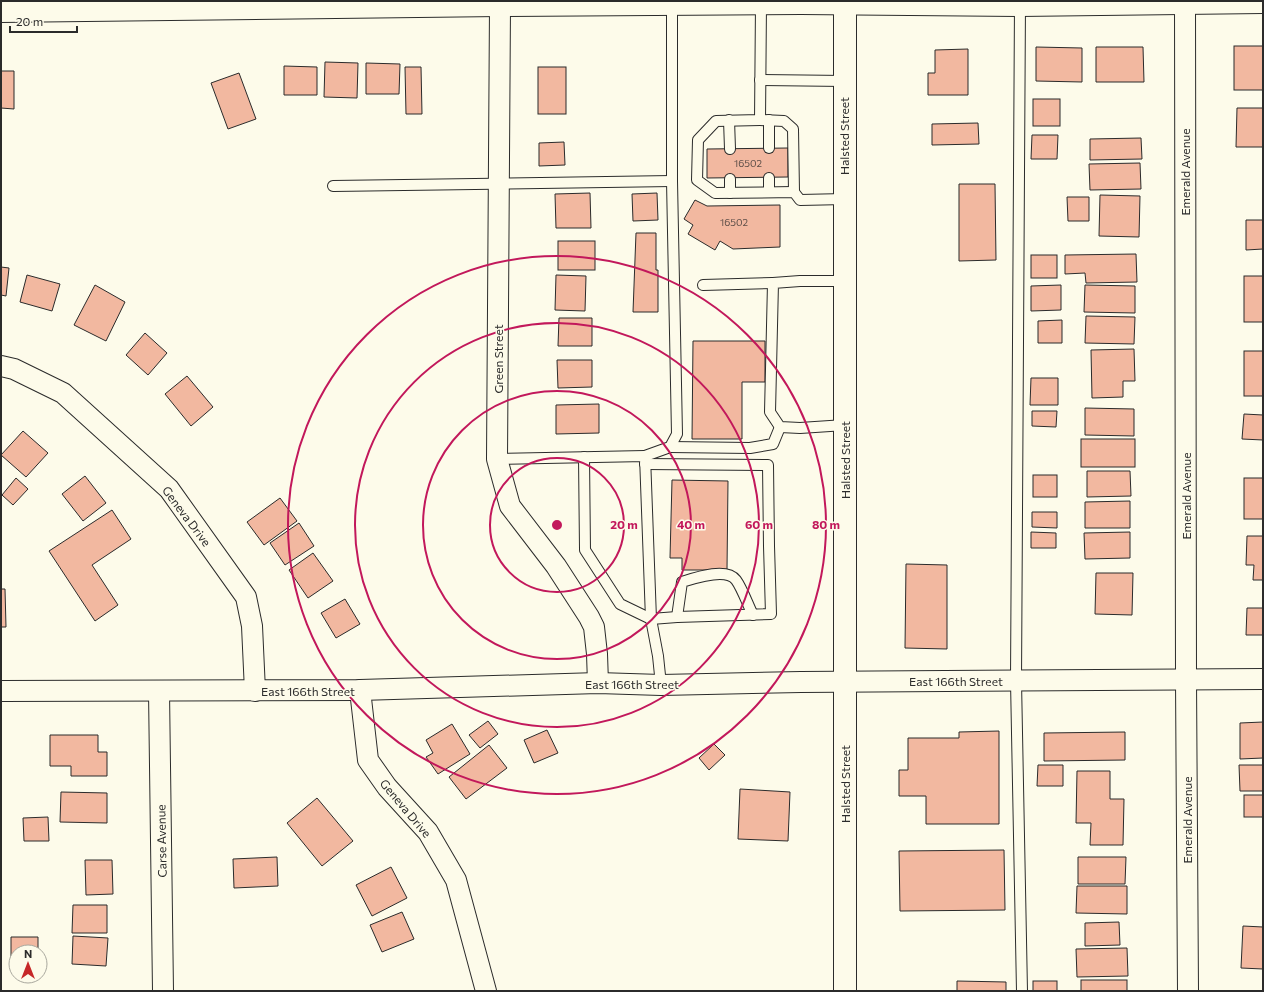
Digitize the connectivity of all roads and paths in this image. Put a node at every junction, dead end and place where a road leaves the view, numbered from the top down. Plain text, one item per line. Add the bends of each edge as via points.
1 (844, 2) edge
2 (1185, 2) edge
3 (1020, 3) edge
4 (1263, 3) edge
5 (761, 4) junction
6 (672, 5) junction
7 (500, 6) junction
8 (1, 12) edge
9 (760, 80) junction
10 (844, 81) junction
11 (729, 120) junction
12 (764, 120) junction
13 (769, 148) dead end
14 (730, 149) dead end
15 (769, 178) dead end
16 (730, 179) dead end
17 (672, 181) junction
18 (499, 183) junction
19 (333, 186) dead end
20 (730, 192) junction
21 (769, 192) junction
22 (794, 192) junction
23 (844, 199) junction
24 (845, 281) junction
25 (773, 283) junction
26 (703, 285) dead end
27 (1, 366) edge
28 (845, 425) junction
29 (780, 427) junction
30 (670, 447) junction
31 (584, 457) junction
32 (497, 459) junction
33 (645, 460) junction
34 (753, 615) junction
35 (677, 617) junction
36 (651, 619) junction
37 (1186, 680) junction
38 (1263, 680) edge
39 (845, 681) junction
40 (1016, 681) junction
41 (598, 683) junction
42 (661, 685) junction
43 (360, 690) junction
44 (1, 691) edge
45 (159, 691) junction
46 (255, 691) junction
47 (163, 991) edge
48 (486, 991) edge
49 (845, 991) edge
50 (1022, 991) edge
51 (1188, 991) edge

1 - 3 street
1 - 5 street
1 - 10 main road, Halsted Street
2 - 3 street
2 - 4 street
2 - 37 street, Emerald Avenue
3 - 40 lane
5 - 6 street
5 - 9 lane
6 - 7 street
6 - 17 lane
7 - 8 street
7 - 18 street, Green Street
9 - 10 lane
9 - 12 lane
10 - 23 main road, Halsted Street
11 - 12 lane
11 - 14 lane
11 - 20 lane via 716,121 698,140 697,180 715,193
12 - 13 lane
12 - 22 lane via 784,121 793,129
15 - 21 lane
16 - 20 lane
17 - 18 lane
17 - 30 lane via 677,434
18 - 19 lane
18 - 32 street, Green Street
20 - 21 lane
21 - 22 lane
22 - 23 lane via 800,200
23 - 24 main road, Halsted Street
24 - 25 lane
24 - 28 main road, Halsted Street
25 - 26 lane
25 - 29 lane via 770,412
27 - 46 street, Geneva Drive via 14,369 63,393 169,488 246,597 252,626
28 - 29 lane
28 - 39 main road, Halsted Street
29 - 30 lane via 772,444 750,448
30 - 33 lane
31 - 32 lane
31 - 33 lane
31 - 36 lane via 585,550 620,604
32 - 41 street, Green Street via 510,506 556,566 594,627
33 - 34 lane via 768,465 771,614
33 - 36 lane
34 - 35 lane
34 - 35 lane via 736,580 727,574 701,576 682,582
35 - 36 lane
36 - 42 lane
37 - 38 street, East 166th Street
37 - 40 street, East 166th Street
37 - 51 street, Emerald Avenue
39 - 40 street, East 166th Street
39 - 42 street, East 166th Street
39 - 49 main road, Halsted Street
40 - 50 lane
41 - 42 street, East 166th Street
41 - 43 street, East 166th Street
43 - 46 street, East 166th Street
43 - 48 street, Geneva Drive via 368,760 387,787 428,832 456,880
44 - 45 street, East 166th Street
45 - 46 street, East 166th Street
45 - 47 street, Carse Avenue

